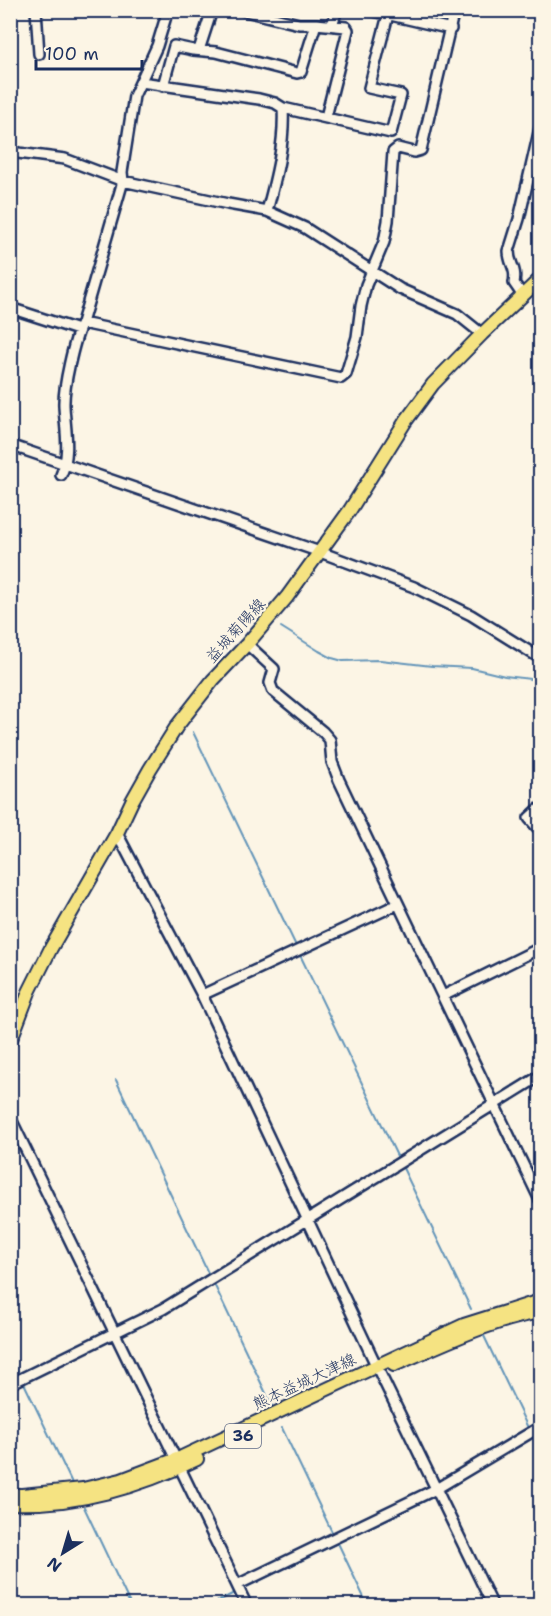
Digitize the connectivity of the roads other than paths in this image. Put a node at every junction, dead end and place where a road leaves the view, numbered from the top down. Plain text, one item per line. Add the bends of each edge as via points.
1 (36, 10) edge
2 (168, 10) edge
3 (212, 10) edge
4 (241, 10) edge
5 (337, 10) edge
6 (369, 10) edge
7 (454, 10) edge
8 (388, 15) junction
9 (316, 24) junction
10 (332, 25) junction
11 (451, 29) junction
12 (199, 50) junction
13 (39, 54) dead end
14 (141, 82) junction
15 (163, 86) junction
16 (283, 108) junction
17 (326, 117) junction
18 (540, 128) edge
19 (10, 152) edge
20 (123, 181) junction
21 (267, 211) junction
22 (372, 272) junction
23 (540, 279) edge
24 (523, 296) junction
25 (10, 308) edge
26 (80, 327) junction
27 (482, 334) junction
28 (10, 446) edge
29 (66, 465) junction
30 (61, 475) dead end
31 (320, 552) junction
32 (247, 644) junction
33 (540, 658) edge
34 (540, 808) edge
35 (537, 827) dead end
36 (117, 832) junction
37 (398, 904) junction
38 (540, 948) edge
39 (202, 995) junction
40 (443, 996) junction
41 (10, 1042) edge
42 (540, 1076) edge
43 (495, 1104) junction
44 (10, 1117) edge
45 (540, 1200) edge
46 (308, 1220) junction
47 (540, 1301) edge
48 (540, 1312) edge
49 (116, 1331) junction
50 (378, 1369) junction
51 (10, 1384) edge
52 (540, 1427) edge
53 (178, 1463) junction
54 (436, 1489) junction
55 (10, 1495) edge
56 (10, 1503) edge
57 (237, 1585) junction
58 (247, 1605) edge
59 (493, 1605) edge

1 - 13 street
2 - 14 street
3 - 12 street
4 - 9 street via 299,24
5 - 10 street
6 - 8 street
7 - 11 street
8 - 11 street
8 - 17 street via 369,88 401,95 392,133
9 - 10 street
9 - 12 street via 301,72 297,73
10 - 17 street via 348,30
11 - 22 street via 421,150 398,148 393,152 388,221
12 - 15 street via 174,46
14 - 15 street
14 - 20 street via 130,116
15 - 16 street via 259,99
16 - 17 street
16 - 21 street via 279,166
18 - 24 street via 509,252 516,275 514,283
19 - 20 street via 65,159
20 - 21 street
20 - 26 street
21 - 22 street via 305,228
22 - 26 street via 361,306 357,337 346,374 341,378
22 - 27 street via 457,314
23 - 24 main road, 益城菊陽線
24 - 27 main road, 益城菊陽線
25 - 26 street
26 - 29 street via 63,403
27 - 31 main road, 益城菊陽線 via 433,384
28 - 29 street
29 - 30 street
29 - 31 street
31 - 32 main road, 益城菊陽線
31 - 33 street via 414,587 471,615
32 - 36 main road, 益城菊陽線 via 177,726
32 - 37 street via 274,669 270,683 273,691 330,740 339,780
34 - 35 street via 529,818
36 - 39 street
36 - 41 main road, 益城菊陽線 via 51,948
37 - 39 street
37 - 40 street
38 - 40 street
39 - 46 street
40 - 43 street
42 - 43 street
43 - 45 street
43 - 46 street
44 - 49 street
46 - 49 street via 163,1309
46 - 50 street
47 - 50 main road, 熊本益城大津線 / 36 via 464,1325
48 - 50 main road, 熊本益城大津線 / 36 via 466,1334
49 - 51 street
49 - 53 street
50 - 53 main road, 熊本益城大津線 / 36
50 - 54 street
52 - 54 street
53 - 55 main road, 熊本益城大津線 / 36 via 83,1488
53 - 56 main road, 熊本益城大津線 / 36 via 125,1488 80,1499
53 - 57 street
54 - 57 street
54 - 59 street
57 - 58 street

